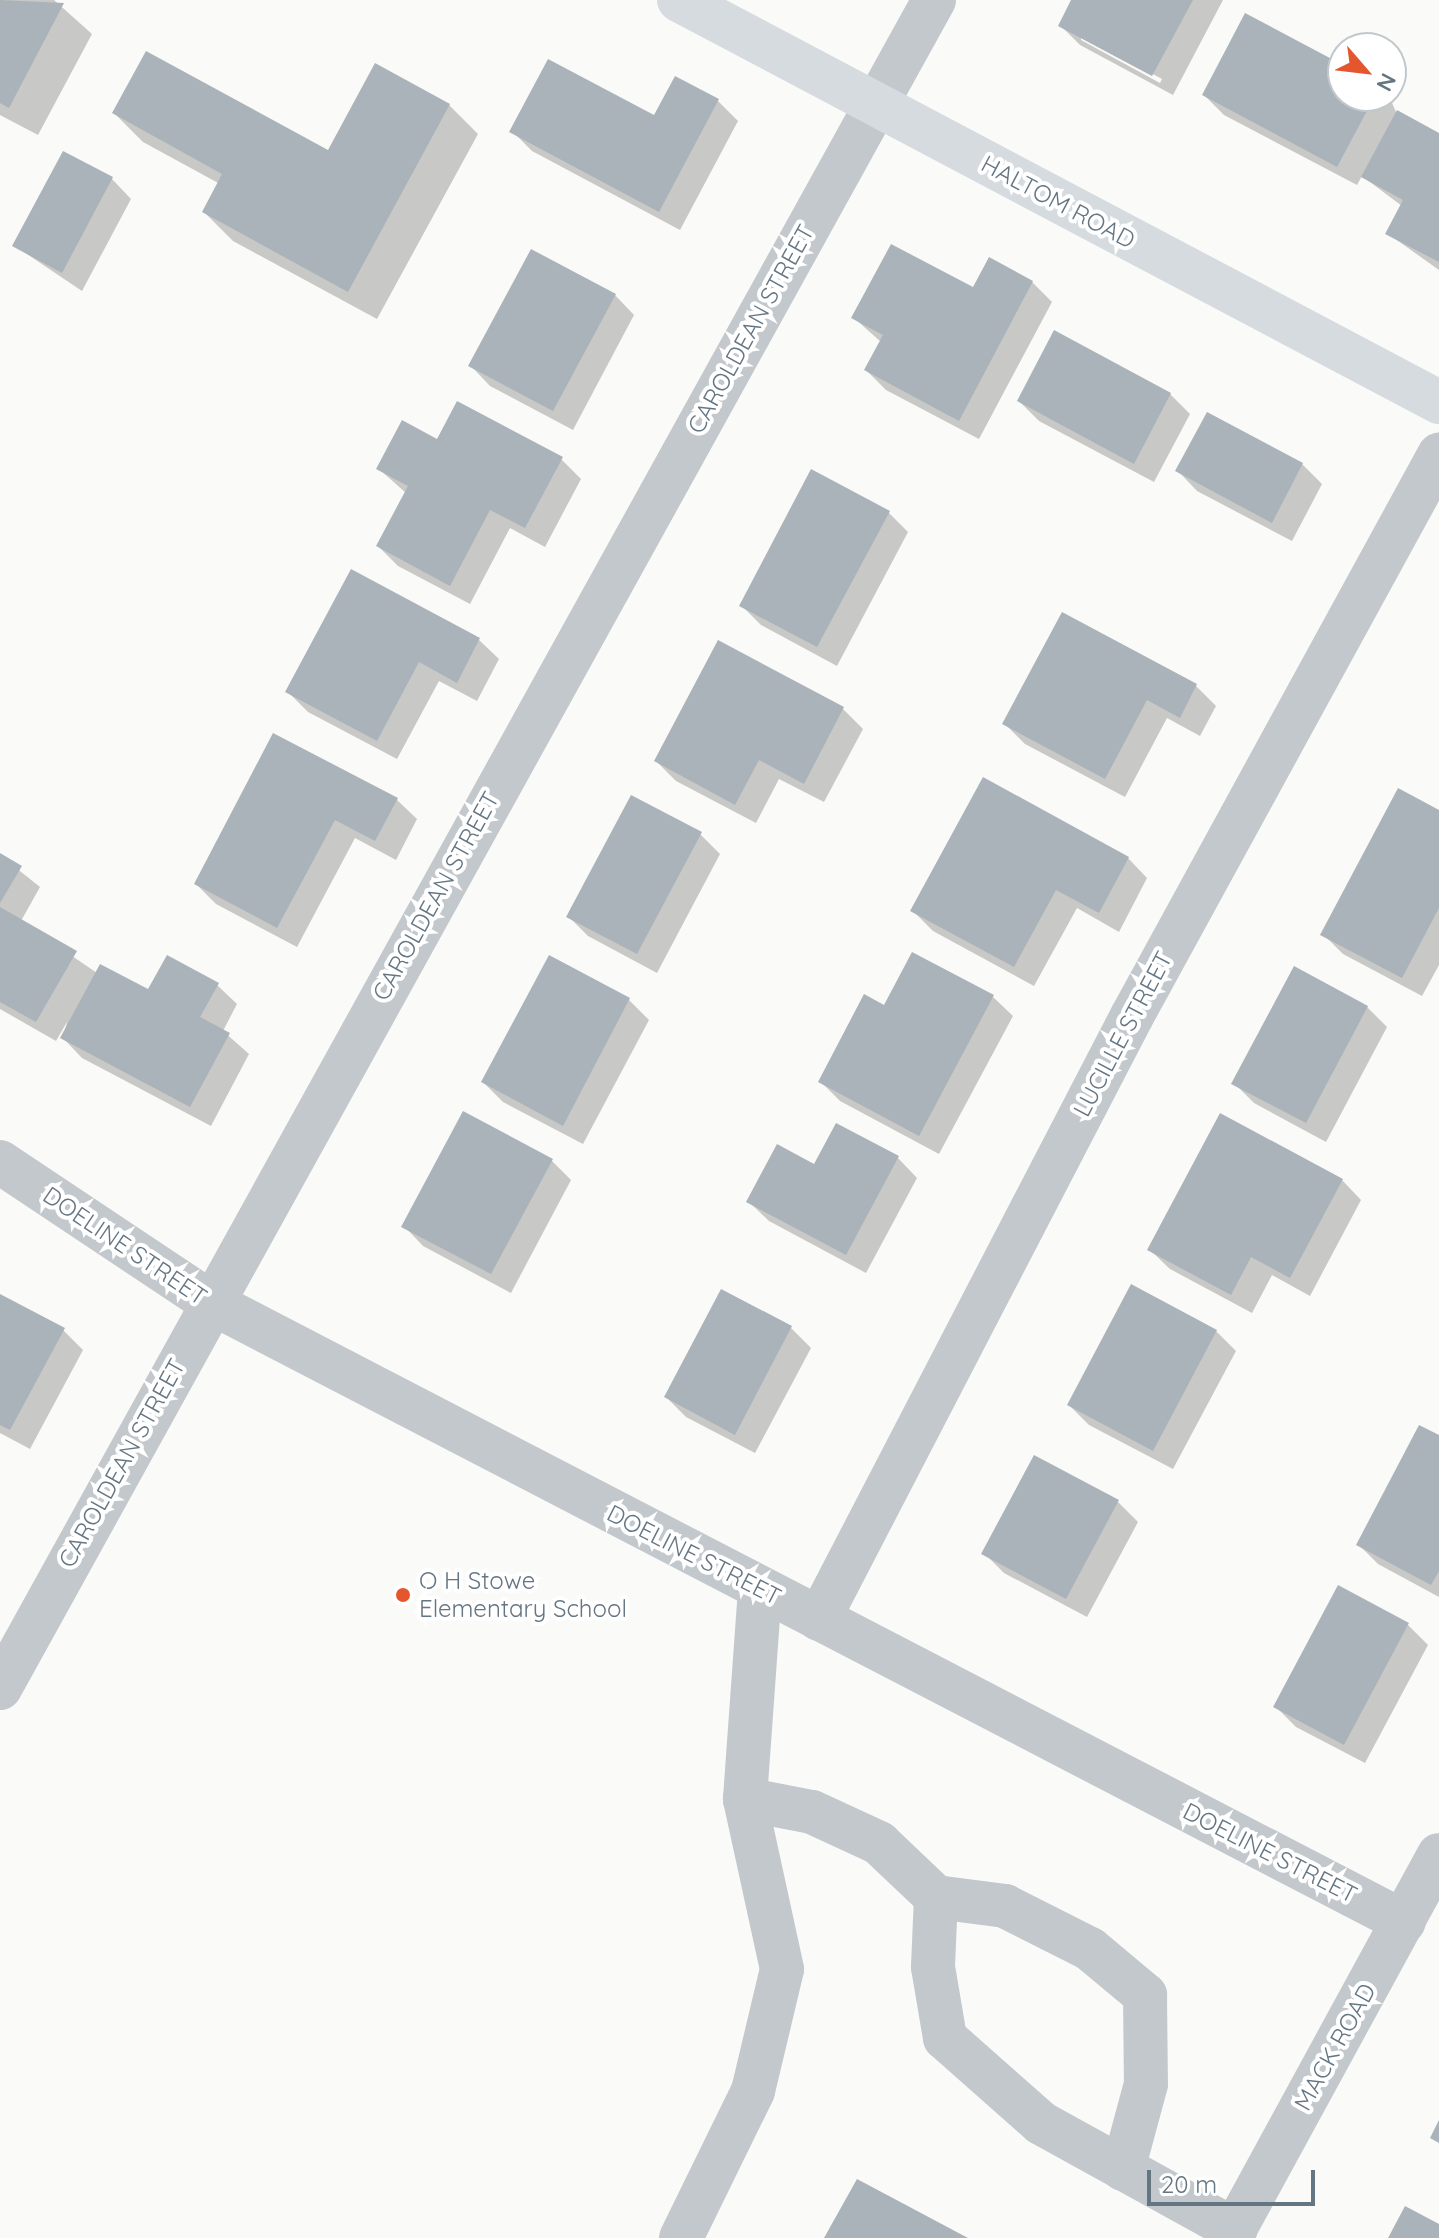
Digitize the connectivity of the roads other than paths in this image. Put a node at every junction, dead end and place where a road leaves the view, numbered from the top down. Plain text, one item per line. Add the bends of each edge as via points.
1 (679, 0) edge
2 (934, 0) edge
3 (875, 106) junction
4 (1439, 402) edge
5 (1439, 455) edge
6 (0, 1162) edge
7 (210, 1302) junction
8 (760, 1589) junction
9 (819, 1619) junction
10 (0, 1688) edge
11 (745, 1799) junction
12 (1439, 1855) edge
13 (936, 1897) junction
14 (1404, 1922) junction
15 (1123, 2169) junction
16 (1232, 2234) edge
17 (681, 2238) edge

1 - 3 main road, HALTOM ROAD
2 - 3 street, CAROLDEAN STREET
3 - 4 main road, HALTOM ROAD
3 - 7 street, CAROLDEAN STREET
5 - 9 street, LUCILLE STREET via 1132,1016
6 - 7 street, DOELINE STREET
7 - 8 street, DOELINE STREET
7 - 10 street, CAROLDEAN STREET
8 - 9 street, DOELINE STREET
8 - 11 street
9 - 14 street, DOELINE STREET
11 - 13 street via 812,1812 879,1843
11 - 17 street via 782,1969 753,2091
12 - 14 street, MACK ROAD
13 - 15 street via 933,1967 945,2038 1041,2123
13 - 15 street via 1005,1906 1090,1949 1145,1995 1146,2084
14 - 16 street, MACK ROAD
15 - 16 street

